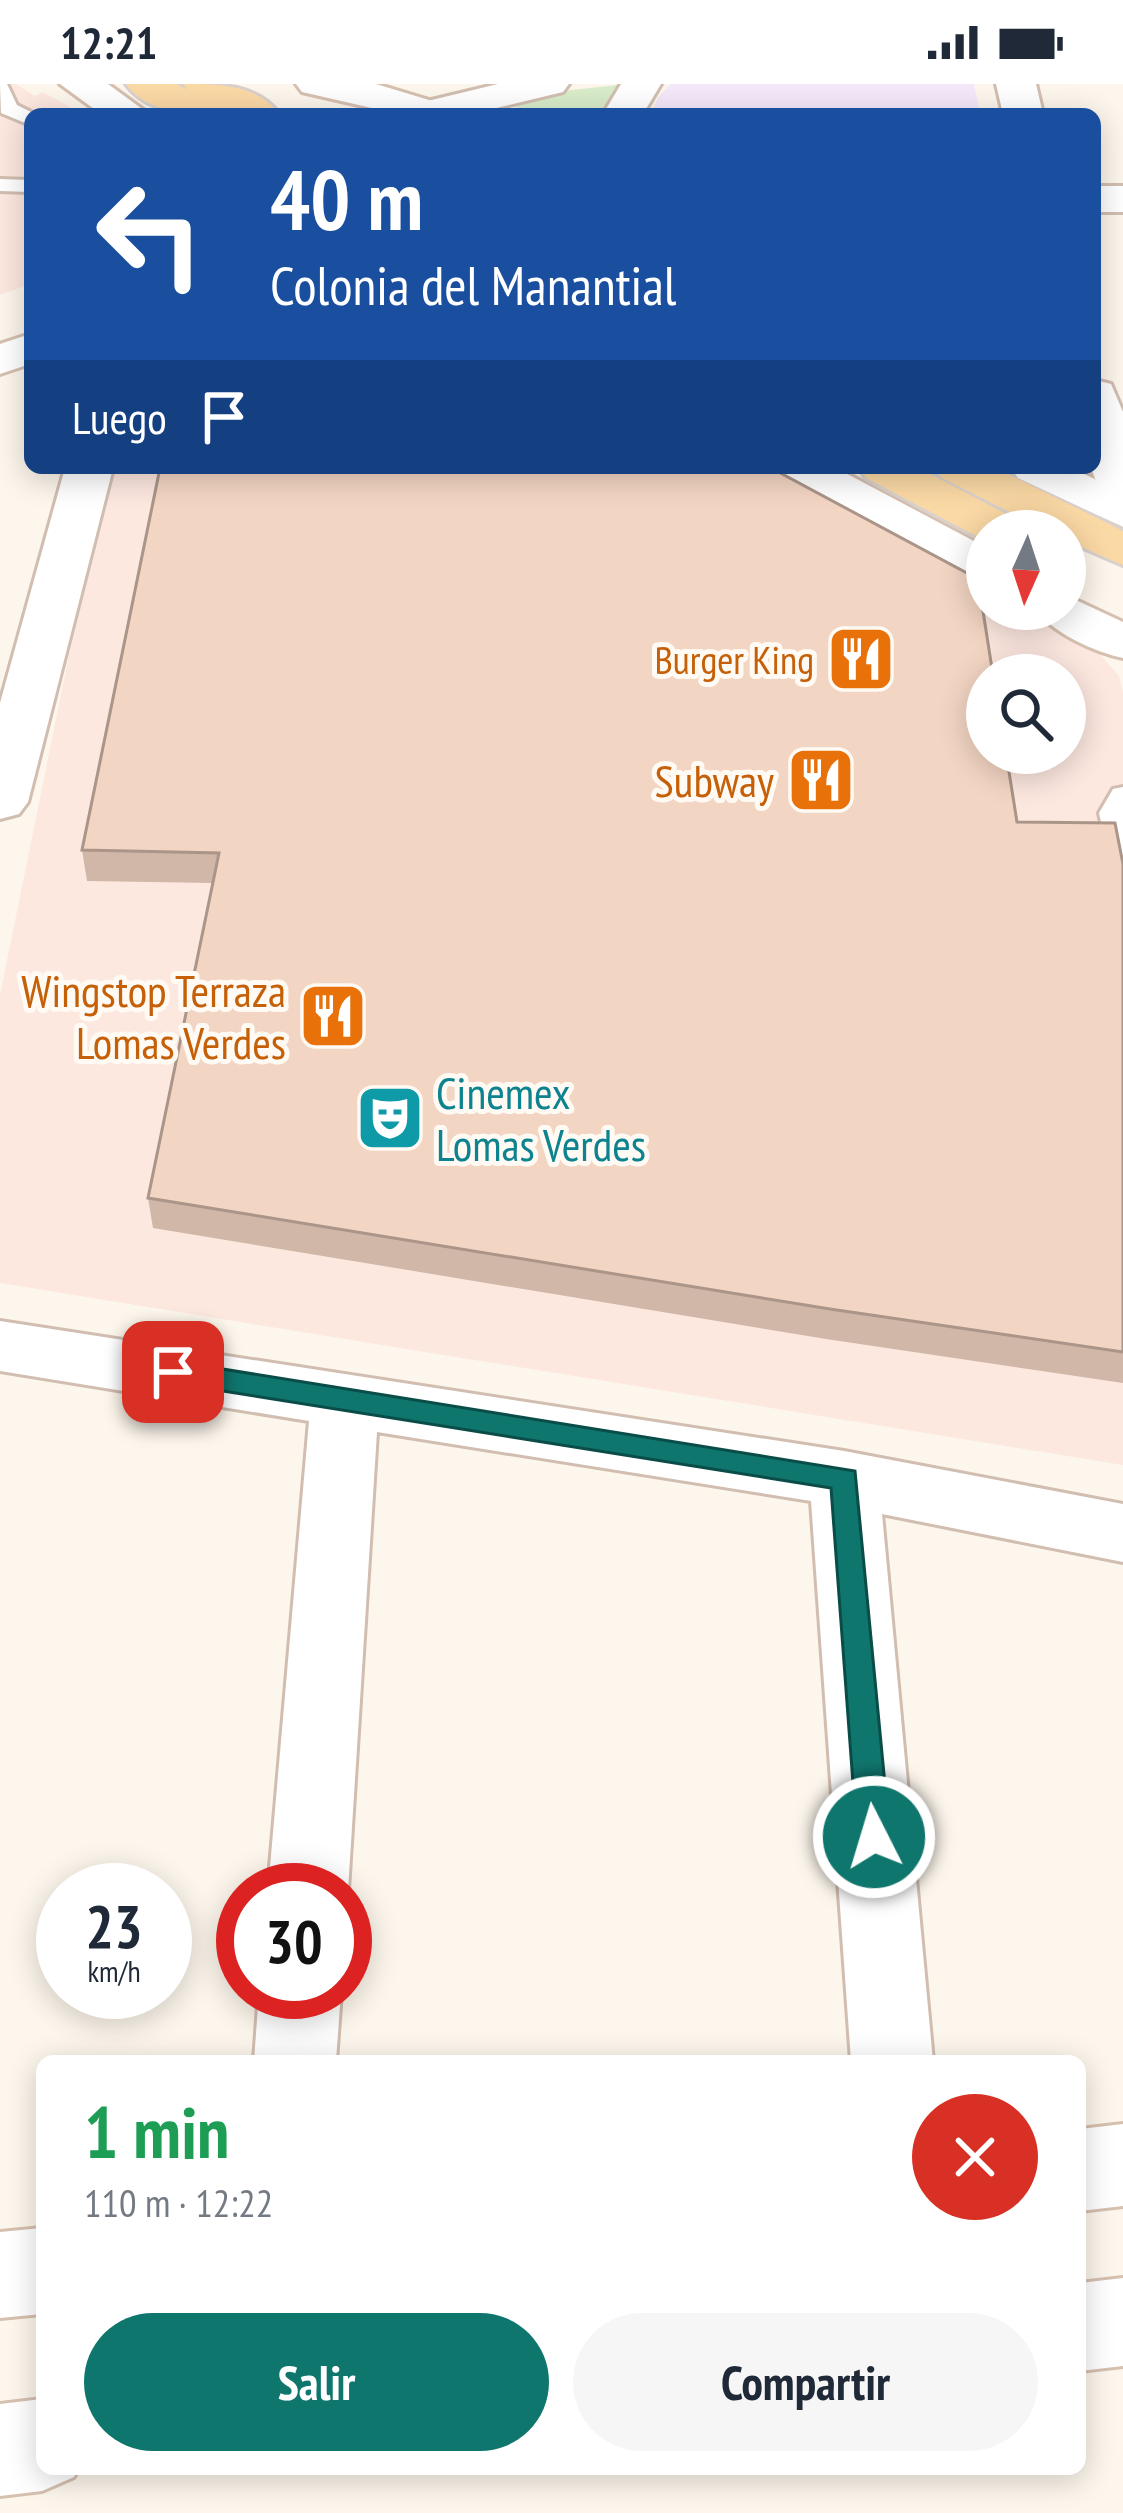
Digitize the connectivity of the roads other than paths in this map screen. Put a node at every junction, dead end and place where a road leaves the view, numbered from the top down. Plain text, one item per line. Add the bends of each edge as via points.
1 (80, 84) edge
2 (146, 84) edge
3 (203, 84) edge
4 (278, 84) edge
5 (316, 84) edge
6 (549, 84) edge
7 (0, 88) edge
8 (431, 106) edge
9 (119, 108) edge
10 (192, 108) edge
11 (249, 108) edge
12 (308, 108) edge
13 (4, 112) edge
14 (1101, 416) edge
15 (87, 474) edge
16 (811, 474) edge
17 (894, 474) edge
18 (971, 474) edge
19 (1047, 474) edge
20 (1123, 498) edge
21 (966, 512) edge
22 (1123, 512) edge
23 (1123, 550) edge
24 (966, 557) edge
25 (1086, 574) edge
26 (1123, 594) edge
27 (1086, 623) edge
28 (1123, 643) edge
29 (1123, 795) edge
30 (0, 802) edge
31 (1123, 859) edge
32 (0, 1346) edge
33 (345, 1398) junction
34 (844, 1479) junction
35 (1123, 1533) edge
36 (310, 1863) edge
37 (298, 2019) edge
38 (295, 2055) edge
39 (892, 2055) edge
40 (1123, 2165) edge
41 (1086, 2169) edge
42 (36, 2272) edge
43 (0, 2275) edge
44 (1123, 2322) edge
45 (1086, 2326) edge
46 (36, 2446) edge
47 (0, 2450) edge

1 - 9 street
2 - 10 main road
3 - 11 main road
4 - 12 street
5 - 8 street
6 - 8 street
7 - 13 lane
14 - 20 street
15 - 30 street
16 - 24 street
17 - 21 main road
18 - 23 main road
19 - 22 street
25 - 26 main road
27 - 28 street
29 - 31 lane via 1113,813
32 - 33 street
33 - 34 street
33 - 36 street
34 - 35 street
34 - 39 street
37 - 38 street
40 - 41 street
42 - 43 street
44 - 45 street
46 - 47 street

